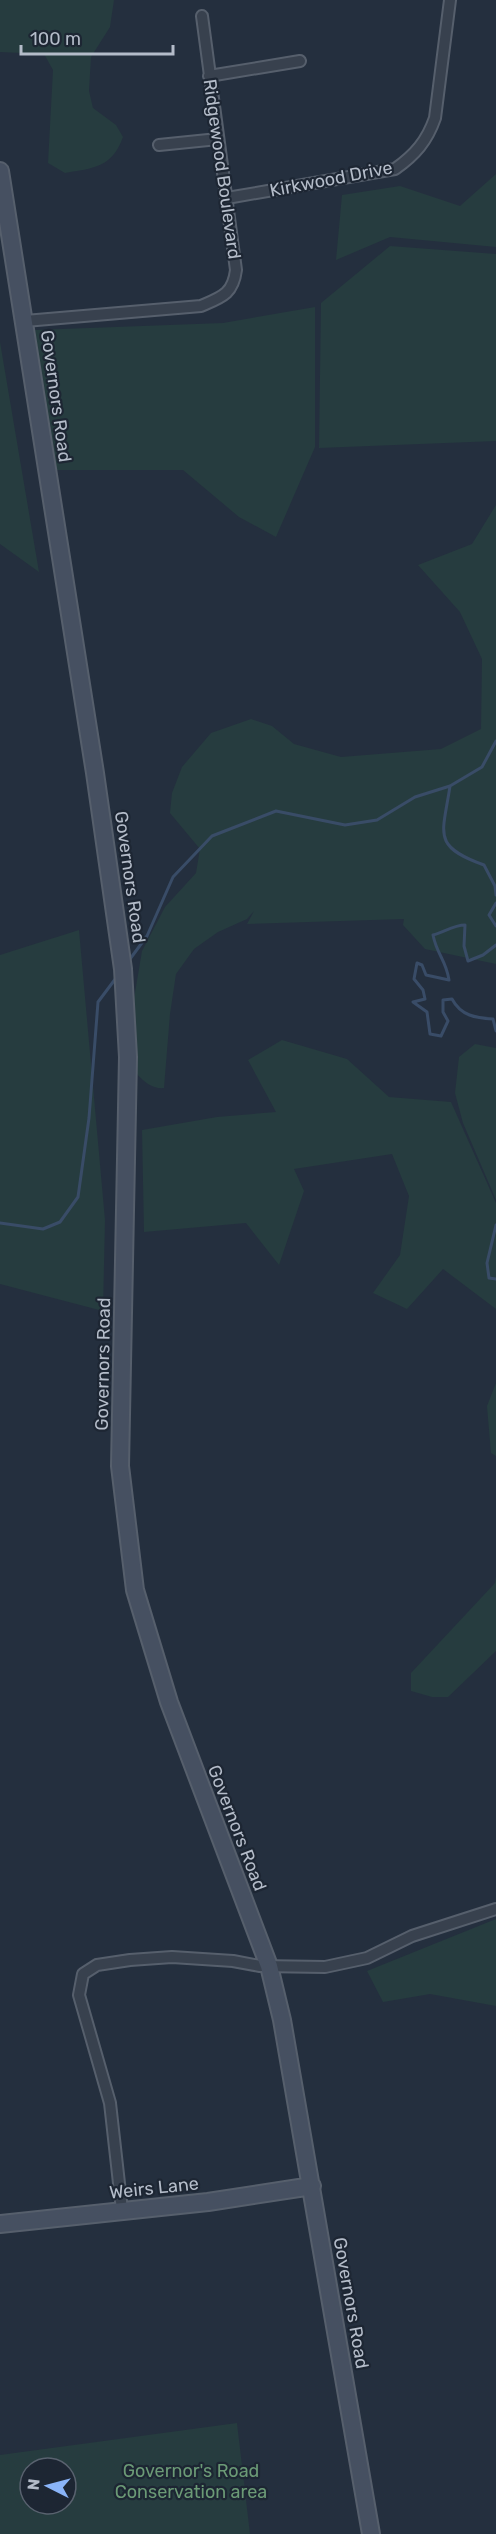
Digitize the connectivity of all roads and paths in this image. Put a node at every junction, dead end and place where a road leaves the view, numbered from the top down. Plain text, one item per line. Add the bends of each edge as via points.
1 (450, 0) edge
2 (201, 16) dead end
3 (300, 61) dead end
4 (209, 76) junction
5 (218, 139) junction
6 (159, 146) dead end
7 (0, 171) edge
8 (227, 198) junction
9 (25, 321) junction
10 (496, 1909) edge
11 (269, 1966) junction
12 (312, 2186) junction
13 (122, 2210) junction
14 (0, 2224) edge
15 (371, 2534) edge

1 - 8 street, Kirkwood Drive via 435,118 414,156 395,169
2 - 4 street, Ridgewood Boulevard
3 - 4 street
4 - 5 street, Ridgewood Boulevard
5 - 6 street
5 - 8 street, Ridgewood Boulevard
7 - 9 main road, Governors Road
8 - 9 street, Ridgewood Boulevard via 236,270 234,284 223,296 201,306
9 - 11 main road, Governors Road via 123,969 128,1069 120,1466 135,1590 169,1702
10 - 11 street via 412,1936 367,1958 325,1967
11 - 12 main road, Governors Road
11 - 13 street via 189,1957 97,1965 83,1974 78,1995 110,2103
12 - 13 main road, Weirs Lane
12 - 15 main road, Governors Road
13 - 14 main road, Weirs Lane

